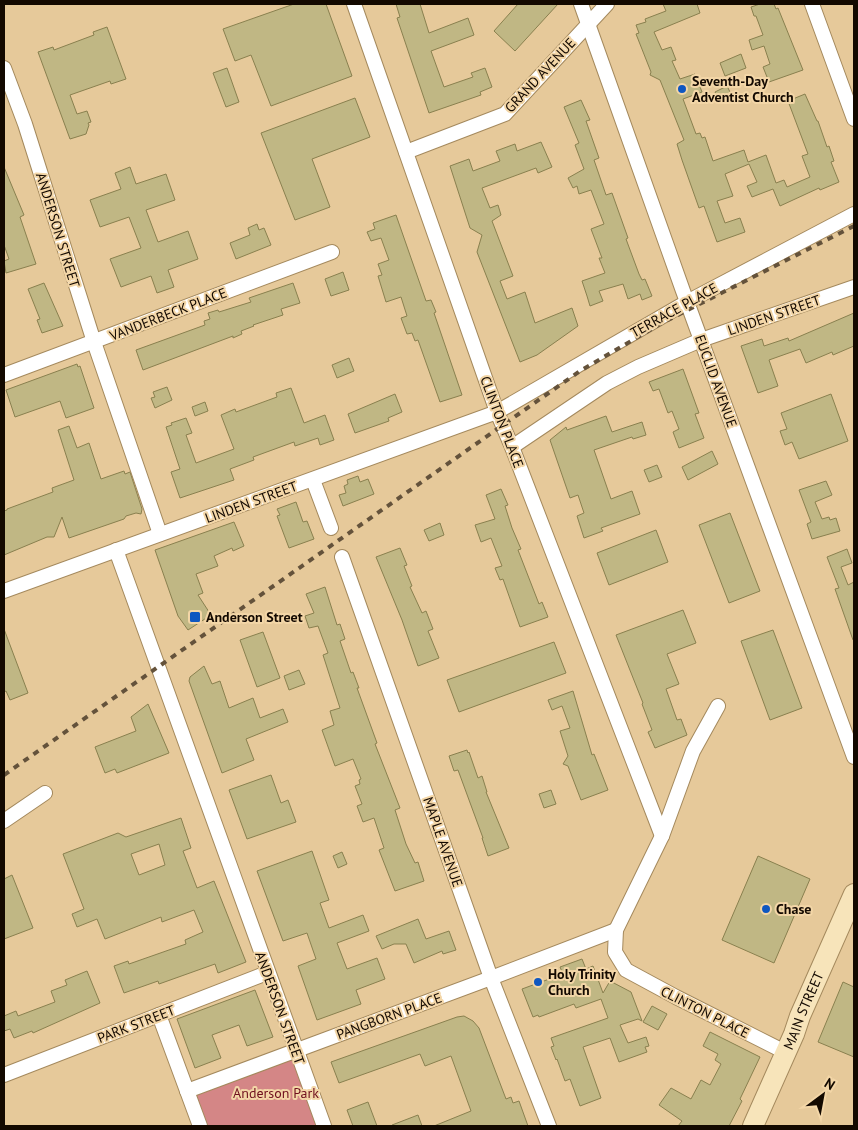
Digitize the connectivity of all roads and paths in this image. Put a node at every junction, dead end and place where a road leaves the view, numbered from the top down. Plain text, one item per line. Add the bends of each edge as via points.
1 (354, 4) edge
2 (581, 4) edge
3 (607, 4) edge
4 (812, 4) edge
5 (588, 25) junction
6 (4, 68) edge
7 (854, 119) edge
8 (406, 152) junction
9 (854, 214) edge
10 (332, 252) dead end
11 (854, 287) edge
12 (687, 302) junction
13 (701, 340) junction
14 (94, 342) junction
15 (4, 375) edge
16 (497, 412) junction
17 (512, 447) junction
18 (313, 480) junction
19 (331, 528) dead end
20 (160, 534) junction
21 (116, 550) junction
22 (342, 557) dead end
23 (4, 591) edge
24 (718, 706) dead end
25 (854, 757) edge
26 (45, 793) dead end
27 (4, 821) edge
28 (662, 836) junction
29 (854, 894) edge
30 (616, 930) junction
31 (267, 973) junction
32 (491, 978) junction
33 (159, 1015) junction
34 (296, 1051) junction
35 (785, 1052) junction
36 (4, 1075) edge
37 (187, 1091) junction
38 (200, 1126) edge
39 (324, 1126) edge
40 (549, 1126) edge
41 (754, 1126) edge

1 - 8 street, CLINTON PLACE
2 - 5 street, EUCLID AVENUE
3 - 5 street, GRAND AVENUE
4 - 7 street
5 - 8 street, GRAND AVENUE via 505,114
5 - 12 street, EUCLID AVENUE
6 - 14 street, ANDERSON STREET
8 - 16 street, CLINTON PLACE
9 - 12 street, TERRACE PLACE
10 - 14 street, VANDERBECK PLACE
11 - 13 street, LINDEN STREET
12 - 13 street, EUCLID AVENUE
12 - 16 street, TERRACE PLACE
13 - 17 street, LINDEN STREET via 607,383
13 - 25 street, EUCLID AVENUE
14 - 15 street, VANDERBECK PLACE
14 - 20 street, ANDERSON STREET
16 - 17 street, CLINTON PLACE
16 - 18 street, LINDEN STREET
17 - 28 street, CLINTON PLACE
18 - 19 street
18 - 20 street, LINDEN STREET
20 - 21 street, LINDEN STREET
21 - 23 street, LINDEN STREET
21 - 31 street, ANDERSON STREET
22 - 32 street, MAPLE AVENUE
24 - 28 street via 693,752
26 - 27 street
28 - 30 street
29 - 35 main road, MAIN STREET
30 - 32 street, PANGBORN PLACE
30 - 35 street, CLINTON PLACE via 615,952 626,970
31 - 33 street, PARK STREET
31 - 34 street, ANDERSON STREET
32 - 34 street, PANGBORN PLACE
32 - 40 street, MAPLE AVENUE
33 - 36 street, PARK STREET
33 - 37 street
34 - 37 street, PANGBORN PLACE
34 - 39 street, ANDERSON STREET
35 - 41 main road, MAIN STREET
37 - 38 street

